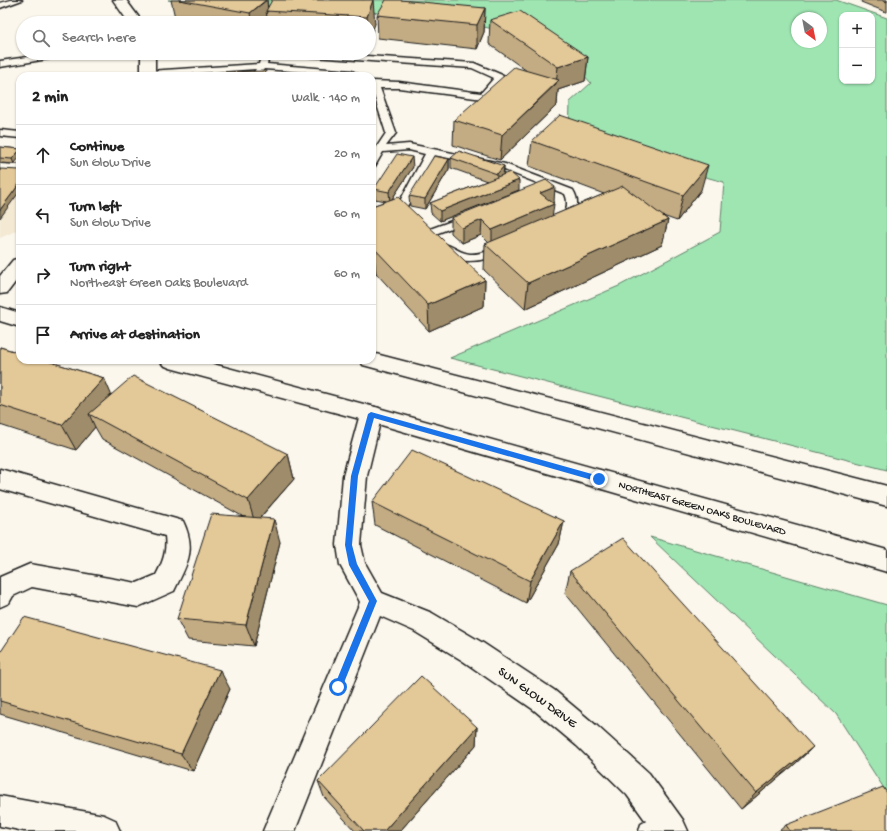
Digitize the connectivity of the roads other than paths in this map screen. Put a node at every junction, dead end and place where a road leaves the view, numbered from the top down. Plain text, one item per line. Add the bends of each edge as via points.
1 (18, 0) edge
2 (119, 0) edge
3 (0, 6) edge
4 (131, 16) edge
5 (376, 59) edge
6 (26, 60) edge
7 (148, 60) edge
8 (264, 60) edge
9 (0, 64) edge
10 (262, 66) junction
11 (148, 72) edge
12 (186, 72) edge
13 (258, 72) edge
14 (330, 72) edge
15 (376, 84) edge
16 (376, 92) edge
17 (0, 134) edge
18 (16, 135) edge
19 (376, 146) edge
20 (379, 150) junction
21 (431, 152) junction
22 (376, 156) edge
23 (0, 167) edge
24 (16, 168) edge
25 (552, 185) junction
26 (538, 191) edge
27 (480, 213) edge
28 (384, 216) edge
29 (395, 219) junction
30 (556, 227) edge
31 (430, 233) junction
32 (514, 246) edge
33 (13, 270) edge
34 (0, 288) edge
35 (0, 314) edge
36 (16, 319) edge
37 (376, 362) edge
38 (185, 364) edge
39 (371, 414) junction
40 (0, 480) edge
41 (887, 496) edge
42 (887, 561) edge
43 (0, 595) edge
44 (373, 601) junction
45 (0, 811) edge
46 (662, 827) edge
47 (104, 831) edge
48 (279, 831) edge

1 - 3 lane
2 - 4 street
5 - 15 lane via 474,66 499,77 483,96
6 - 9 lane
7 - 11 street
8 - 10 lane
10 - 12 lane
10 - 13 lane
10 - 14 lane
16 - 20 lane via 391,133
17 - 18 lane
19 - 20 lane
20 - 21 lane via 409,146
20 - 22 lane
21 - 25 lane via 505,167
21 - 29 lane
23 - 24 lane
25 - 26 lane
25 - 30 lane via 569,192 573,204 571,214
27 - 31 lane
28 - 29 lane
29 - 31 lane
31 - 32 lane via 450,252 469,259 492,255
33 - 34 street
35 - 36 street
37 - 41 street
38 - 39 street, NORTHEAST GREEN OAKS BOULEVARD
39 - 42 street, NORTHEAST GREEN OAKS BOULEVARD
39 - 44 street via 355,476 349,545 353,565
40 - 43 street via 174,528 178,537 178,555 165,583 138,595 30,575 4,588
44 - 46 street, SUN GLOW DRIVE via 423,622 544,700 638,784
44 - 48 street
45 - 47 street

